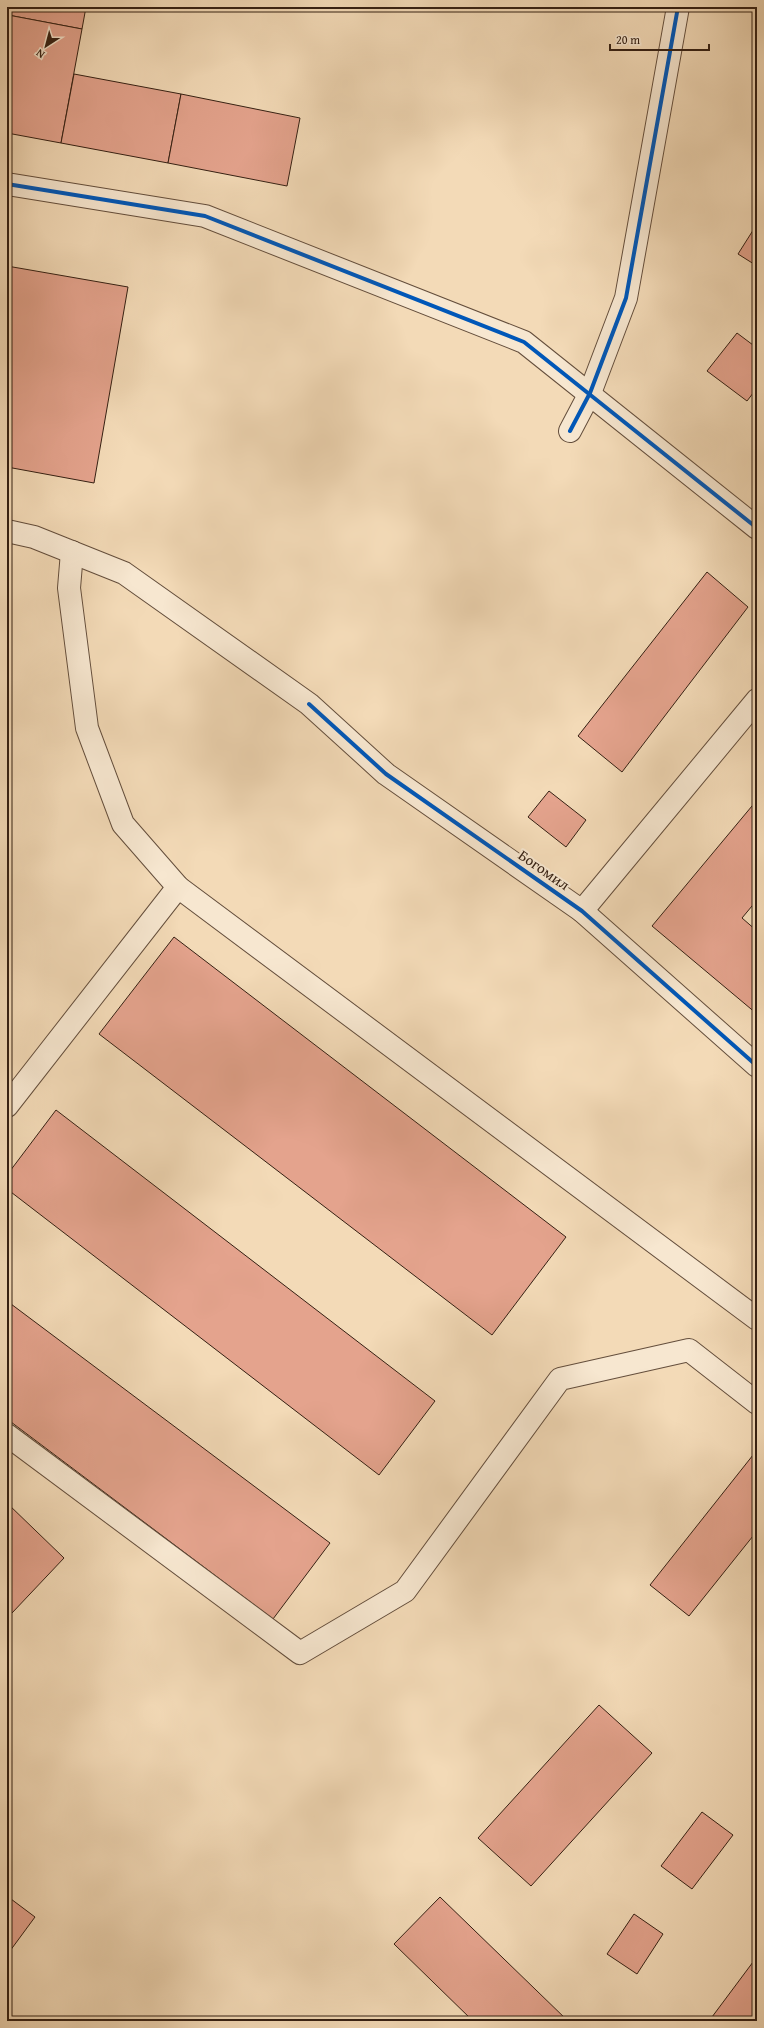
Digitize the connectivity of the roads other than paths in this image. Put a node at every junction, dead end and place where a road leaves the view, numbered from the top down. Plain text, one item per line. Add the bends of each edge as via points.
1 (678, 7) edge
2 (7, 184) edge
3 (590, 393) junction
4 (570, 431) dead end
5 (757, 528) edge
6 (7, 531) edge
7 (72, 552) junction
8 (757, 700) edge
9 (178, 886) junction
10 (582, 911) junction
11 (757, 1066) edge
12 (7, 1106) edge
13 (757, 1319) edge
14 (754, 1393) edge
15 (7, 1435) edge

1 - 3 street via 626,298
2 - 3 street via 205,216 524,342
3 - 4 street
3 - 5 street
6 - 7 street, Богомил
7 - 9 street via 69,588 87,728 123,824
7 - 10 street, Богомил via 124,573 309,704 386,774
8 - 10 street
9 - 12 street
9 - 13 street
10 - 11 street, Богомил
14 - 15 street via 689,1350 560,1379 405,1591 300,1654

